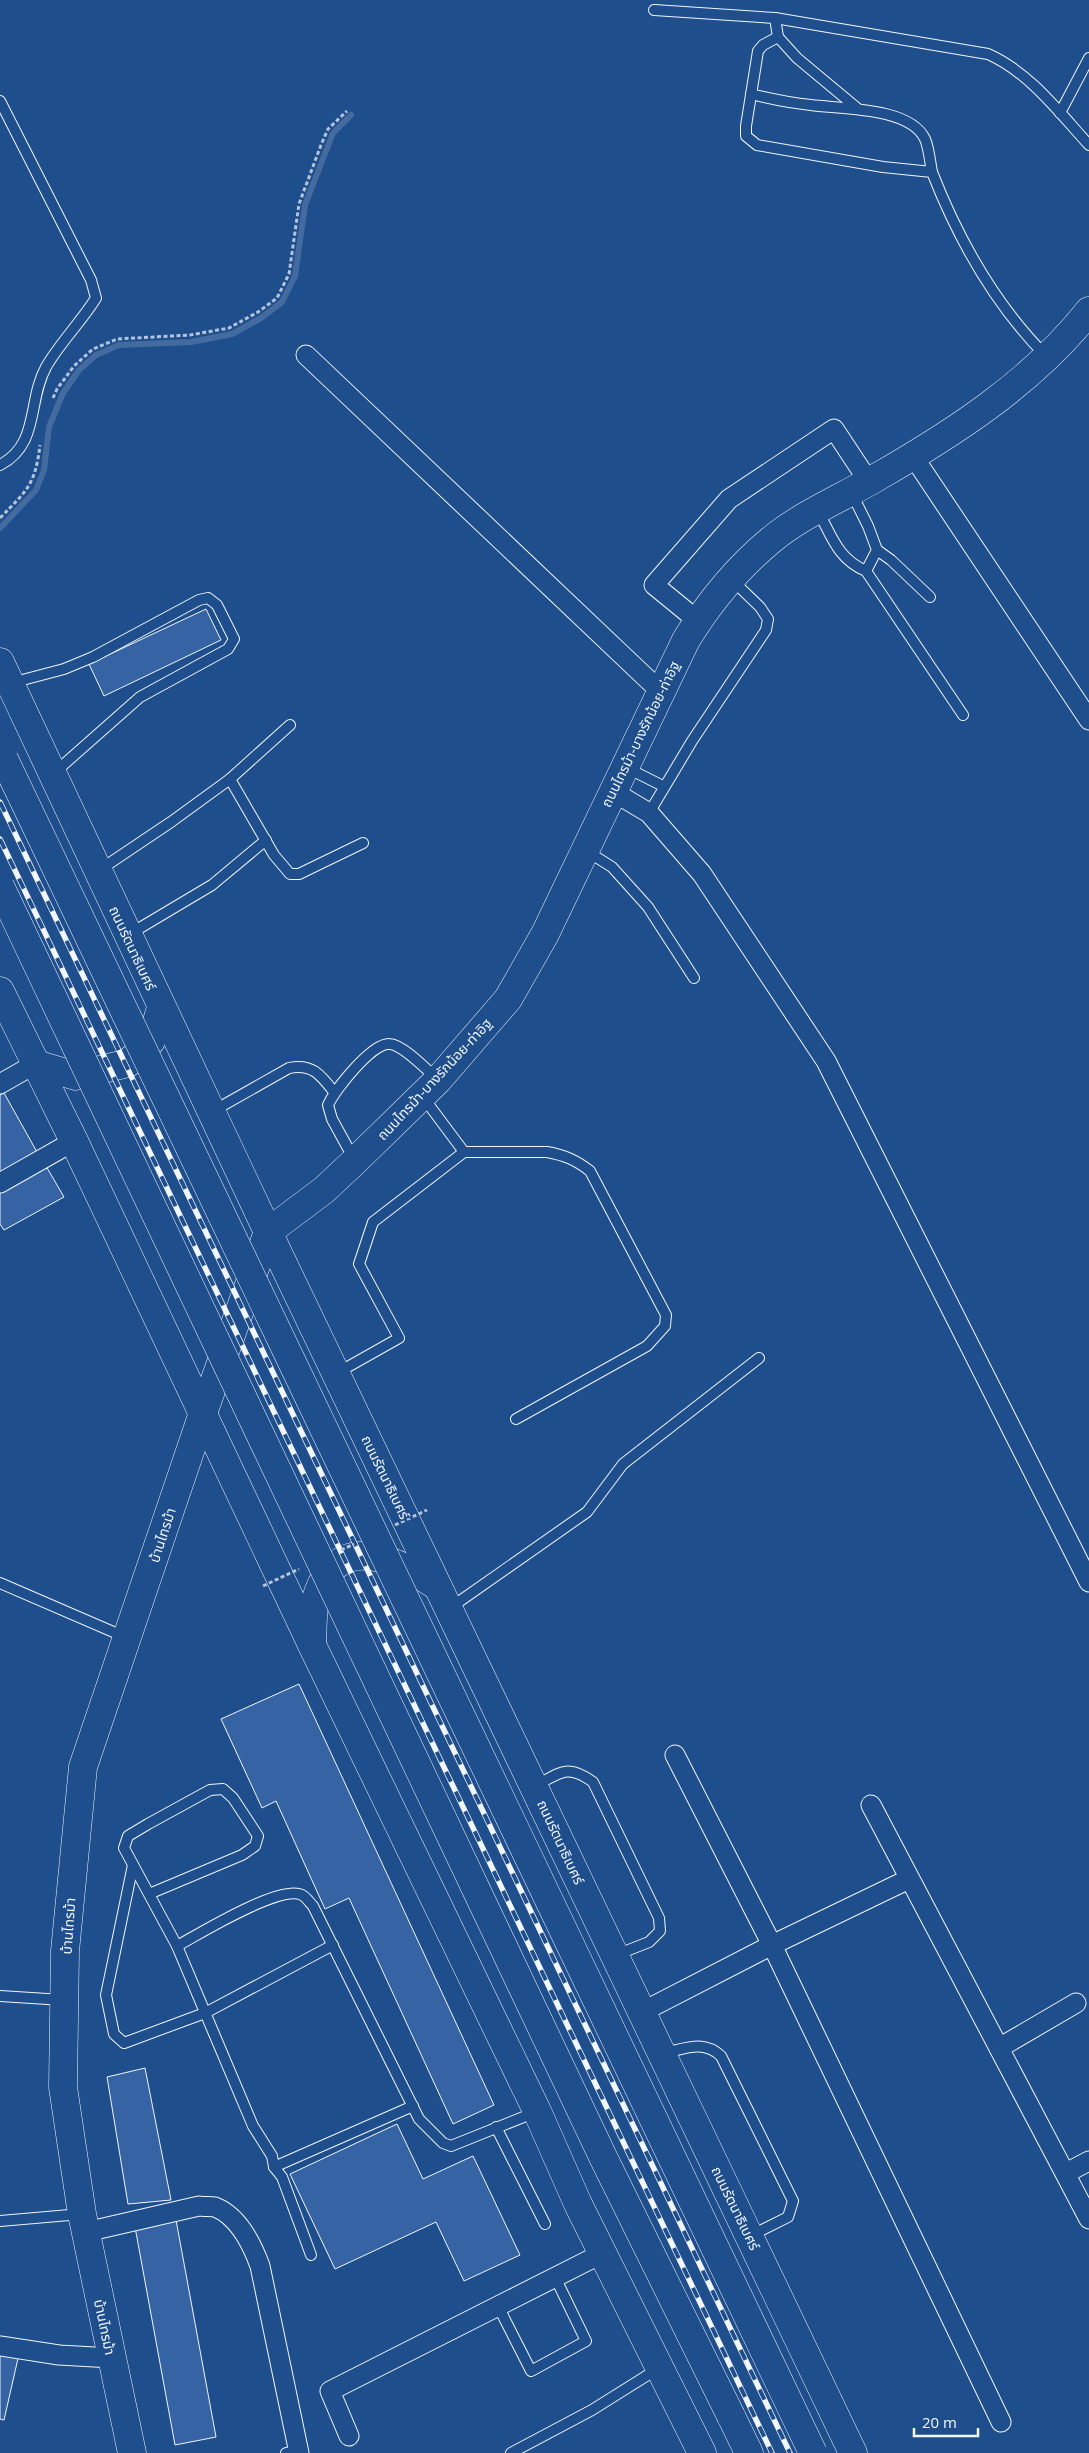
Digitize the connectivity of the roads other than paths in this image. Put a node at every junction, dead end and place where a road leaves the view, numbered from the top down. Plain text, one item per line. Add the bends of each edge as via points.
1 (654, 10) dead end
2 (775, 18) junction
3 (778, 37) junction
4 (1089, 58) edge
5 (751, 94) junction
6 (0, 101) edge
7 (856, 108) junction
8 (1060, 113) junction
9 (1089, 145) edge
10 (932, 172) junction
11 (1089, 310) edge
12 (306, 355) dead end
13 (1047, 358) junction
14 (913, 456) junction
15 (1, 461) edge
16 (860, 487) junction
17 (817, 511) junction
18 (876, 550) junction
19 (866, 571) junction
20 (730, 577) junction
21 (930, 597) dead end
22 (698, 621) junction
23 (5, 673) edge
24 (660, 691) junction
25 (963, 716) dead end
26 (1089, 720) edge
27 (290, 725) dead end
28 (2, 754) edge
29 (624, 767) junction
30 (52, 774) junction
31 (230, 779) junction
32 (663, 786) junction
33 (612, 791) junction
34 (650, 813) junction
35 (266, 840) junction
36 (363, 843) dead end
37 (584, 850) junction
38 (97, 871) junction
39 (0, 886) edge
40 (127, 935) junction
41 (694, 978) dead end
42 (0, 991) edge
43 (162, 1008) junction
44 (35, 1064) junction
45 (0, 1084) edge
46 (430, 1088) junction
47 (334, 1092) junction
48 (211, 1112) junction
49 (74, 1141) junction
50 (464, 1152) junction
51 (355, 1162) junction
52 (0, 1183) edge
53 (268, 1232) junction
54 (759, 1358) dead end
55 (336, 1374) junction
56 (203, 1413) junction
57 (516, 1419) dead end
58 (0, 1582) edge
59 (1089, 1582) edge
60 (443, 1597) junction
61 (128, 1638) junction
62 (312, 1645) junction
63 (675, 1755) dead end
64 (535, 1786) junction
65 (871, 1805) dead end
66 (133, 1865) junction
67 (909, 1879) junction
68 (149, 1894) junction
69 (333, 1945) junction
70 (772, 1945) junction
71 (177, 1946) junction
72 (614, 1956) junction
73 (0, 1996) edge
74 (64, 2000) junction
75 (1076, 2003) dead end
76 (642, 2012) junction
77 (205, 2013) junction
78 (999, 2048) junction
79 (662, 2053) junction
80 (413, 2106) junction
81 (537, 2111) junction
82 (496, 2127) junction
83 (1089, 2161) edge
84 (274, 2167) junction
85 (1066, 2173) junction
86 (1089, 2219) edge
87 (0, 2221) edge
88 (84, 2223) junction
89 (545, 2224) dead end
90 (750, 2236) junction
91 (603, 2253) junction
92 (311, 2255) dead end
93 (555, 2277) junction
94 (498, 2306) junction
95 (0, 2346) edge
96 (112, 2358) junction
97 (660, 2367) junction
98 (1001, 2422) dead end
99 (350, 2436) dead end
100 (295, 2452) edge
101 (132, 2453) edge
102 (511, 2453) edge
103 (702, 2453) edge
104 (749, 2453) edge
105 (814, 2453) edge
106 (853, 2453) edge

1 - 2 lane
2 - 3 lane
2 - 8 lane via 988,54 1008,63
3 - 5 lane via 758,51
3 - 7 lane via 797,58
4 - 8 lane
5 - 7 lane via 780,101
5 - 10 lane via 746,136 757,145 883,167
6 - 15 lane via 91,280 96,298 46,367 30,418 28,437 17,453
7 - 10 lane via 897,118 916,128 925,139
8 - 9 lane
10 - 13 lane via 945,207 993,294
11 - 13 main road, ถนนไทรม้า-บางรักน้อย-ท่าอิฐ
12 - 24 street
13 - 14 main road, ถนนไทรม้า-บางรักน้อย-ท่าอิฐ via 945,437
14 - 16 main road, ถนนไทรม้า-บางรักน้อย-ท่าอิฐ
14 - 26 street
16 - 17 main road, ถนนไทรม้า-บางรักน้อย-ท่าอิฐ
16 - 18 lane
16 - 22 street via 834,429 729,499 654,585
17 - 19 lane via 842,555 852,565
17 - 20 main road, ถนนไทรม้า-บางรักน้อย-ท่าอิฐ via 773,538
18 - 19 lane
18 - 21 lane
19 - 25 lane
20 - 22 main road, ถนนไทรม้า-บางรักน้อย-ท่าอิฐ
20 - 32 lane via 760,607 768,619 766,630
22 - 24 main road, ถนนไทรม้า-บางรักน้อย-ท่าอิฐ
23 - 30 main road, ถนนรัตนาธิเบศร์
23 - 30 lane via 64,669 208,598 217,605 234,638 228,649 140,697
24 - 29 main road, ถนนไทรม้า-บางรักน้อย-ท่าอิฐ
27 - 31 lane
28 - 105 main road, bridge
29 - 32 lane
29 - 33 main road, ถนนไทรม้า-บางรักน้อย-ท่าอิฐ
30 - 38 main road, ถนนรัตนาธิเบศร์
31 - 35 lane
31 - 38 lane
32 - 34 lane
33 - 34 street
33 - 37 main road, ถนนไทรม้า-บางรักน้อย-ท่าอิฐ
34 - 59 street via 702,874 826,1061
35 - 36 lane via 290,874 299,874
35 - 40 lane via 212,885
37 - 41 lane via 612,867 648,907
37 - 46 main road, ถนนไทรม้า-บางรักน้อย-ท่าอิฐ via 545,934 508,998
38 - 40 main road, ถนนรัตนาธิเบศร์
39 - 104 main road, bridge via 604,2159
40 - 43 main road, ถนนรัตนาธิเบศร์
42 - 44 main road
43 - 44 main road via 152,1041 128,1063 76,1076
43 - 48 main road, ถนนรัตนาธิเบศร์
44 - 45 street
44 - 49 main road
46 - 47 lane via 401,1048 390,1044 379,1046
46 - 50 lane
46 - 51 main road, ถนนไทรม้า-บางรักน้อย-ท่าอิฐ
47 - 48 lane via 320,1073 309,1067 297,1066
47 - 51 lane via 328,1105 329,1112
48 - 53 main road, ถนนรัตนาธิเบศร์
49 - 52 street
49 - 56 main road
50 - 55 lane via 373,1222 360,1264 399,1338
50 - 57 lane via 547,1152 576,1160 590,1171 666,1315 665,1326 647,1346
51 - 53 main road, ถนนไทรม้า-บางรักน้อย-ท่าอิฐ
53 - 55 main road, ถนนรัตนาธิเบศร์
53 - 56 main road
54 - 60 lane via 623,1464 588,1512
55 - 60 main road, ถนนรัตนาธิเบศร์
56 - 61 main road, บ้านไทรม้า
56 - 62 main road
58 - 61 lane
60 - 62 main road via 407,1567 368,1554 345,1559 327,1573 314,1603
60 - 64 main road, ถนนรัตนาธิเบศร์
61 - 74 main road, บ้านไทรม้า via 83,1767 65,1950
62 - 81 main road
63 - 70 street
64 - 72 main road, ถนนรัตนาธิเบศร์
64 - 72 lane via 566,1771 580,1772 593,1782 658,1918 660,1932 649,1942
65 - 67 street
66 - 68 lane
66 - 68 lane via 124,1848 128,1836 210,1790 223,1789 233,1798 258,1836 255,1846 242,1855
66 - 77 lane via 106,1995 114,2034 124,2043
67 - 70 street
67 - 78 street
68 - 71 lane
69 - 71 lane via 313,1906 302,1895 288,1893 248,1907
69 - 77 lane
69 - 80 lane
70 - 76 street
70 - 98 street
71 - 77 lane
72 - 76 main road, ถนนรัตนาธิเบศร์
73 - 74 lane
74 - 88 main road, บ้านไทรม้า via 63,2087
75 - 78 street
76 - 79 main road, ถนนรัตนาธิเบศร์
77 - 84 lane via 253,2126 272,2156
78 - 85 street
79 - 90 main road, ถนนรัตนาธิเบศร์
79 - 90 lane via 705,2045 721,2056 793,2201 788,2217
80 - 82 lane via 419,2119 451,2146
80 - 84 lane
81 - 82 lane
81 - 91 main road
82 - 89 lane
83 - 85 street
84 - 92 lane via 282,2177
85 - 86 street
87 - 88 lane
88 - 96 main road, บ้านไทรม้า
88 - 100 street via 199,2206 214,2207 242,2230 260,2266
90 - 106 main road, ถนนรัตนาธิเบศร์
91 - 93 street
91 - 97 main road
93 - 94 street
93 - 94 lane via 586,2341 531,2371
94 - 99 street via 330,2391
95 - 96 street via 59,2355
96 - 101 main road, บ้านไทรม้า
97 - 102 lane via 592,2410
97 - 103 main road

